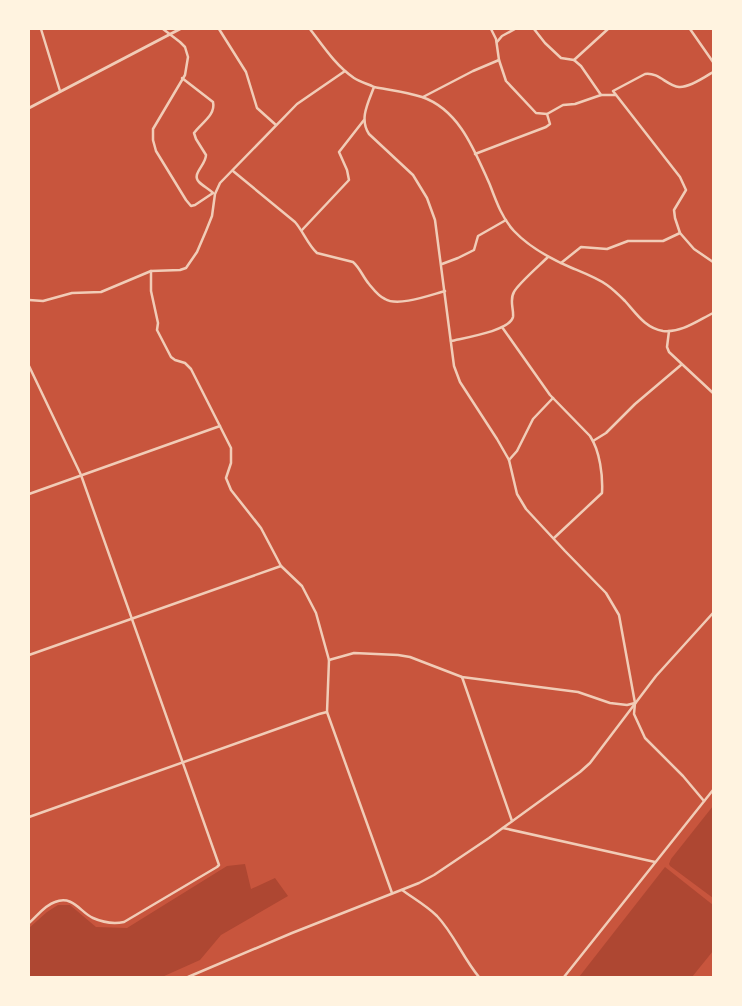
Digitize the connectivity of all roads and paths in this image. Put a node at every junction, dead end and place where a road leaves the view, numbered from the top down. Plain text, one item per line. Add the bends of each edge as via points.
1 (42, 29) edge
2 (163, 29) edge
3 (180, 29) edge
4 (219, 29) edge
5 (310, 29) edge
6 (491, 29) edge
7 (515, 29) edge
8 (534, 29) edge
9 (608, 29) edge
10 (690, 29) edge
11 (170, 34) junction
12 (497, 42) junction
13 (500, 60) junction
14 (574, 60) junction
15 (713, 62) edge
16 (345, 71) junction
17 (713, 72) edge
18 (182, 78) junction
19 (374, 87) junction
20 (60, 91) junction
21 (601, 95) junction
22 (617, 95) junction
23 (423, 97) junction
24 (29, 108) edge
25 (547, 114) junction
26 (364, 120) junction
27 (276, 125) junction
28 (475, 154) junction
29 (233, 171) junction
30 (214, 194) junction
31 (506, 220) junction
32 (302, 230) junction
33 (680, 233) junction
34 (548, 257) junction
35 (713, 262) edge
36 (561, 263) junction
37 (442, 264) junction
38 (151, 271) junction
39 (445, 291) junction
40 (29, 300) edge
41 (713, 313) edge
42 (502, 328) junction
43 (669, 331) junction
44 (451, 341) junction
45 (681, 365) junction
46 (29, 366) edge
47 (713, 393) edge
48 (553, 398) junction
49 (220, 426) junction
50 (594, 441) junction
51 (509, 460) junction
52 (81, 475) junction
53 (29, 494) edge
54 (554, 538) junction
55 (281, 566) junction
56 (713, 613) edge
57 (132, 618) junction
58 (29, 655) edge
59 (329, 660) junction
60 (462, 677) junction
61 (635, 703) junction
62 (327, 712) junction
63 (183, 763) junction
64 (713, 790) edge
65 (704, 801) junction
66 (29, 817) edge
67 (512, 821) junction
68 (502, 828) junction
69 (655, 862) junction
70 (402, 890) junction
71 (392, 893) junction
72 (29, 923) edge
73 (188, 977) edge
74 (479, 977) edge
75 (564, 977) edge

1 - 20 street
2 - 11 street
3 - 11 street
4 - 27 street via 246,72 257,108
5 - 16 street
6 - 12 street
7 - 12 street
8 - 14 street via 561,58
9 - 14 street
10 - 15 street
11 - 18 street via 188,52 185,74
11 - 20 street
12 - 13 street
13 - 23 street
13 - 25 street via 506,82 536,113
14 - 21 street
16 - 19 street
16 - 27 street via 296,104
17 - 22 street via 693,83 678,87 657,75 645,74 613,90
18 - 30 street via 213,102 211,114 194,133 206,155 196,178
18 - 30 street via 153,130 156,151 191,206
19 - 23 street
19 - 26 street
20 - 24 street
21 - 22 street
21 - 25 street via 575,104 563,105
22 - 33 street via 685,187 685,194 674,210
23 - 28 street via 450,115 467,136
25 - 28 street via 550,124 546,127
26 - 32 street via 339,152 349,180
26 - 37 street via 369,134 413,175 422,187 435,220
27 - 29 street
28 - 31 street
29 - 30 street via 220,183
29 - 32 street via 283,211
30 - 38 street via 212,216 191,262 180,270
31 - 34 street via 521,237
31 - 37 street via 478,236 474,250
32 - 39 street via 317,253 353,262 376,293 390,302 404,302
33 - 35 street via 694,249
33 - 36 street via 663,241 628,241 607,249 581,247
34 - 36 street
34 - 42 street via 515,291 512,299 513,316
36 - 43 street via 604,283 625,300 643,321 655,329
37 - 39 street
38 - 40 street via 106,291 72,293 43,301
38 - 49 street via 151,291 158,323 157,330 171,357 185,363 191,369
39 - 44 street
41 - 43 street via 676,331
42 - 44 street
42 - 48 street
43 - 45 street via 668,352
44 - 51 street via 454,366 460,382
45 - 47 street
45 - 50 street
46 - 52 street
48 - 50 street
48 - 51 street via 533,419 517,451
49 - 52 street
49 - 55 street via 231,448 232,457 226,482 261,528
50 - 54 street via 601,466 602,493
51 - 54 street via 517,494 526,509
52 - 53 street
52 - 57 street
54 - 61 street via 606,593 619,615
55 - 57 street
55 - 59 street via 302,586 310,601 316,613
56 - 61 street
57 - 58 street
57 - 63 street
59 - 60 street via 354,653 398,655 410,657
59 - 62 street
60 - 61 street via 578,692 610,703
60 - 67 street
61 - 65 street via 634,714 645,738
61 - 67 street via 590,763
62 - 63 street
62 - 71 street
63 - 66 street
63 - 72 street via 219,865 124,922 100,920 89,916 76,904 56,901
64 - 65 street
65 - 69 street
67 - 68 street
68 - 69 street
68 - 70 street via 434,875
69 - 75 street
70 - 71 street
70 - 74 street via 436,915
71 - 73 street

